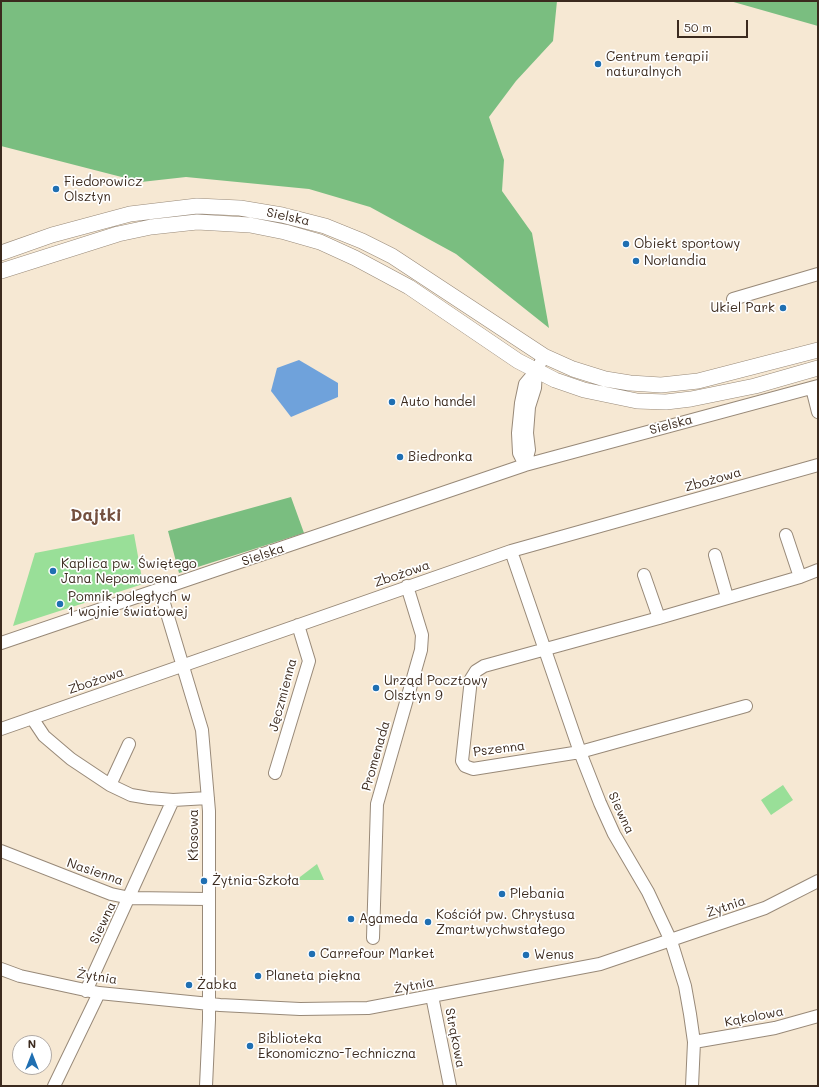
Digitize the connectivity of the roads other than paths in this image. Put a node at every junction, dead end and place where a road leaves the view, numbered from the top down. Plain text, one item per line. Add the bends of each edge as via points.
1 (1, 253) edge
2 (1, 271) edge
3 (818, 274) edge
4 (733, 299) dead end
5 (818, 350) edge
6 (544, 356) junction
7 (818, 368) edge
8 (536, 371) junction
9 (815, 387) edge
10 (818, 412) edge
11 (525, 465) junction
12 (818, 465) edge
13 (786, 535) dead end
14 (511, 551) junction
15 (714, 555) dead end
16 (818, 570) edge
17 (644, 575) dead end
18 (800, 577) junction
19 (407, 586) junction
20 (160, 590) junction
21 (727, 597) junction
22 (659, 618) junction
23 (298, 625) junction
24 (1, 643) edge
25 (546, 650) junction
26 (183, 665) junction
27 (746, 706) dead end
28 (32, 718) junction
29 (1, 729) edge
30 (130, 744) dead end
31 (580, 752) junction
32 (275, 773) dead end
33 (110, 785) junction
34 (208, 798) junction
35 (173, 800) junction
36 (1, 851) edge
37 (818, 881) edge
38 (130, 898) junction
39 (208, 899) junction
40 (373, 938) dead end
41 (671, 941) junction
42 (1, 969) edge
43 (86, 992) junction
44 (99, 993) junction
45 (432, 996) junction
46 (208, 1004) junction
47 (818, 1016) edge
48 (694, 1042) junction
49 (54, 1086) edge
50 (206, 1086) edge
51 (450, 1086) edge
52 (692, 1086) edge

1 - 6 main road, Sielska via 103,221 157,210 197,206 240,208 282,215 326,226 392,256
2 - 8 main road, Sielska via 118,234 151,227 197,222 250,225 320,242 381,271
3 - 4 street
5 - 6 main road, Sielska via 722,376 661,385 605,379
6 - 8 street
7 - 8 main road, Sielska via 712,396 666,402 613,397 561,382
8 - 11 street via 535,388 529,407
9 - 10 street
9 - 11 street, Sielska
11 - 20 street, Sielska
12 - 14 street, Zbożowa
13 - 18 street
14 - 19 street, Zbożowa
14 - 25 street, Siewna
15 - 21 street
16 - 18 street, Pszenna
17 - 22 street
18 - 21 street, Pszenna
19 - 23 street, Zbożowa
19 - 40 street, Promenada via 422,635 421,650 377,804
20 - 24 street, Sielska
20 - 26 street, Kłosowa
21 - 22 street, Pszenna
22 - 25 street, Pszenna
23 - 26 street, Zbożowa
23 - 32 street, Jęczmienna via 309,661
25 - 31 street, Siewna
25 - 31 street, Pszenna via 484,666 476,671 471,679 462,761 465,766 473,768
26 - 28 street, Zbożowa
26 - 34 street, Kłosowa via 202,730
27 - 31 street, Pszenna
28 - 29 street, Zbożowa
28 - 33 street via 44,736 71,759
30 - 33 street
31 - 41 street, Siewna via 614,834 648,892
33 - 35 street via 131,795
34 - 35 street
34 - 39 street, Kłosowa
35 - 38 street, Siewna
36 - 38 street, Nasienna via 93,888
37 - 41 street, Żytnia via 765,908
38 - 39 street, Nasienna
38 - 43 street, Siewna
39 - 46 street, Kłosowa
41 - 45 street, Żytnia via 600,964
41 - 48 street, Siewna via 685,986
42 - 43 street, Żytnia
43 - 44 street, Żytnia
44 - 46 street, Żytnia
44 - 49 street
45 - 46 street, Żytnia via 368,1008 300,1009
45 - 51 street, Strąkowa
46 - 50 street, Kłosowa
47 - 48 street, Kąkolowa via 775,1028
48 - 52 street, Siewna

